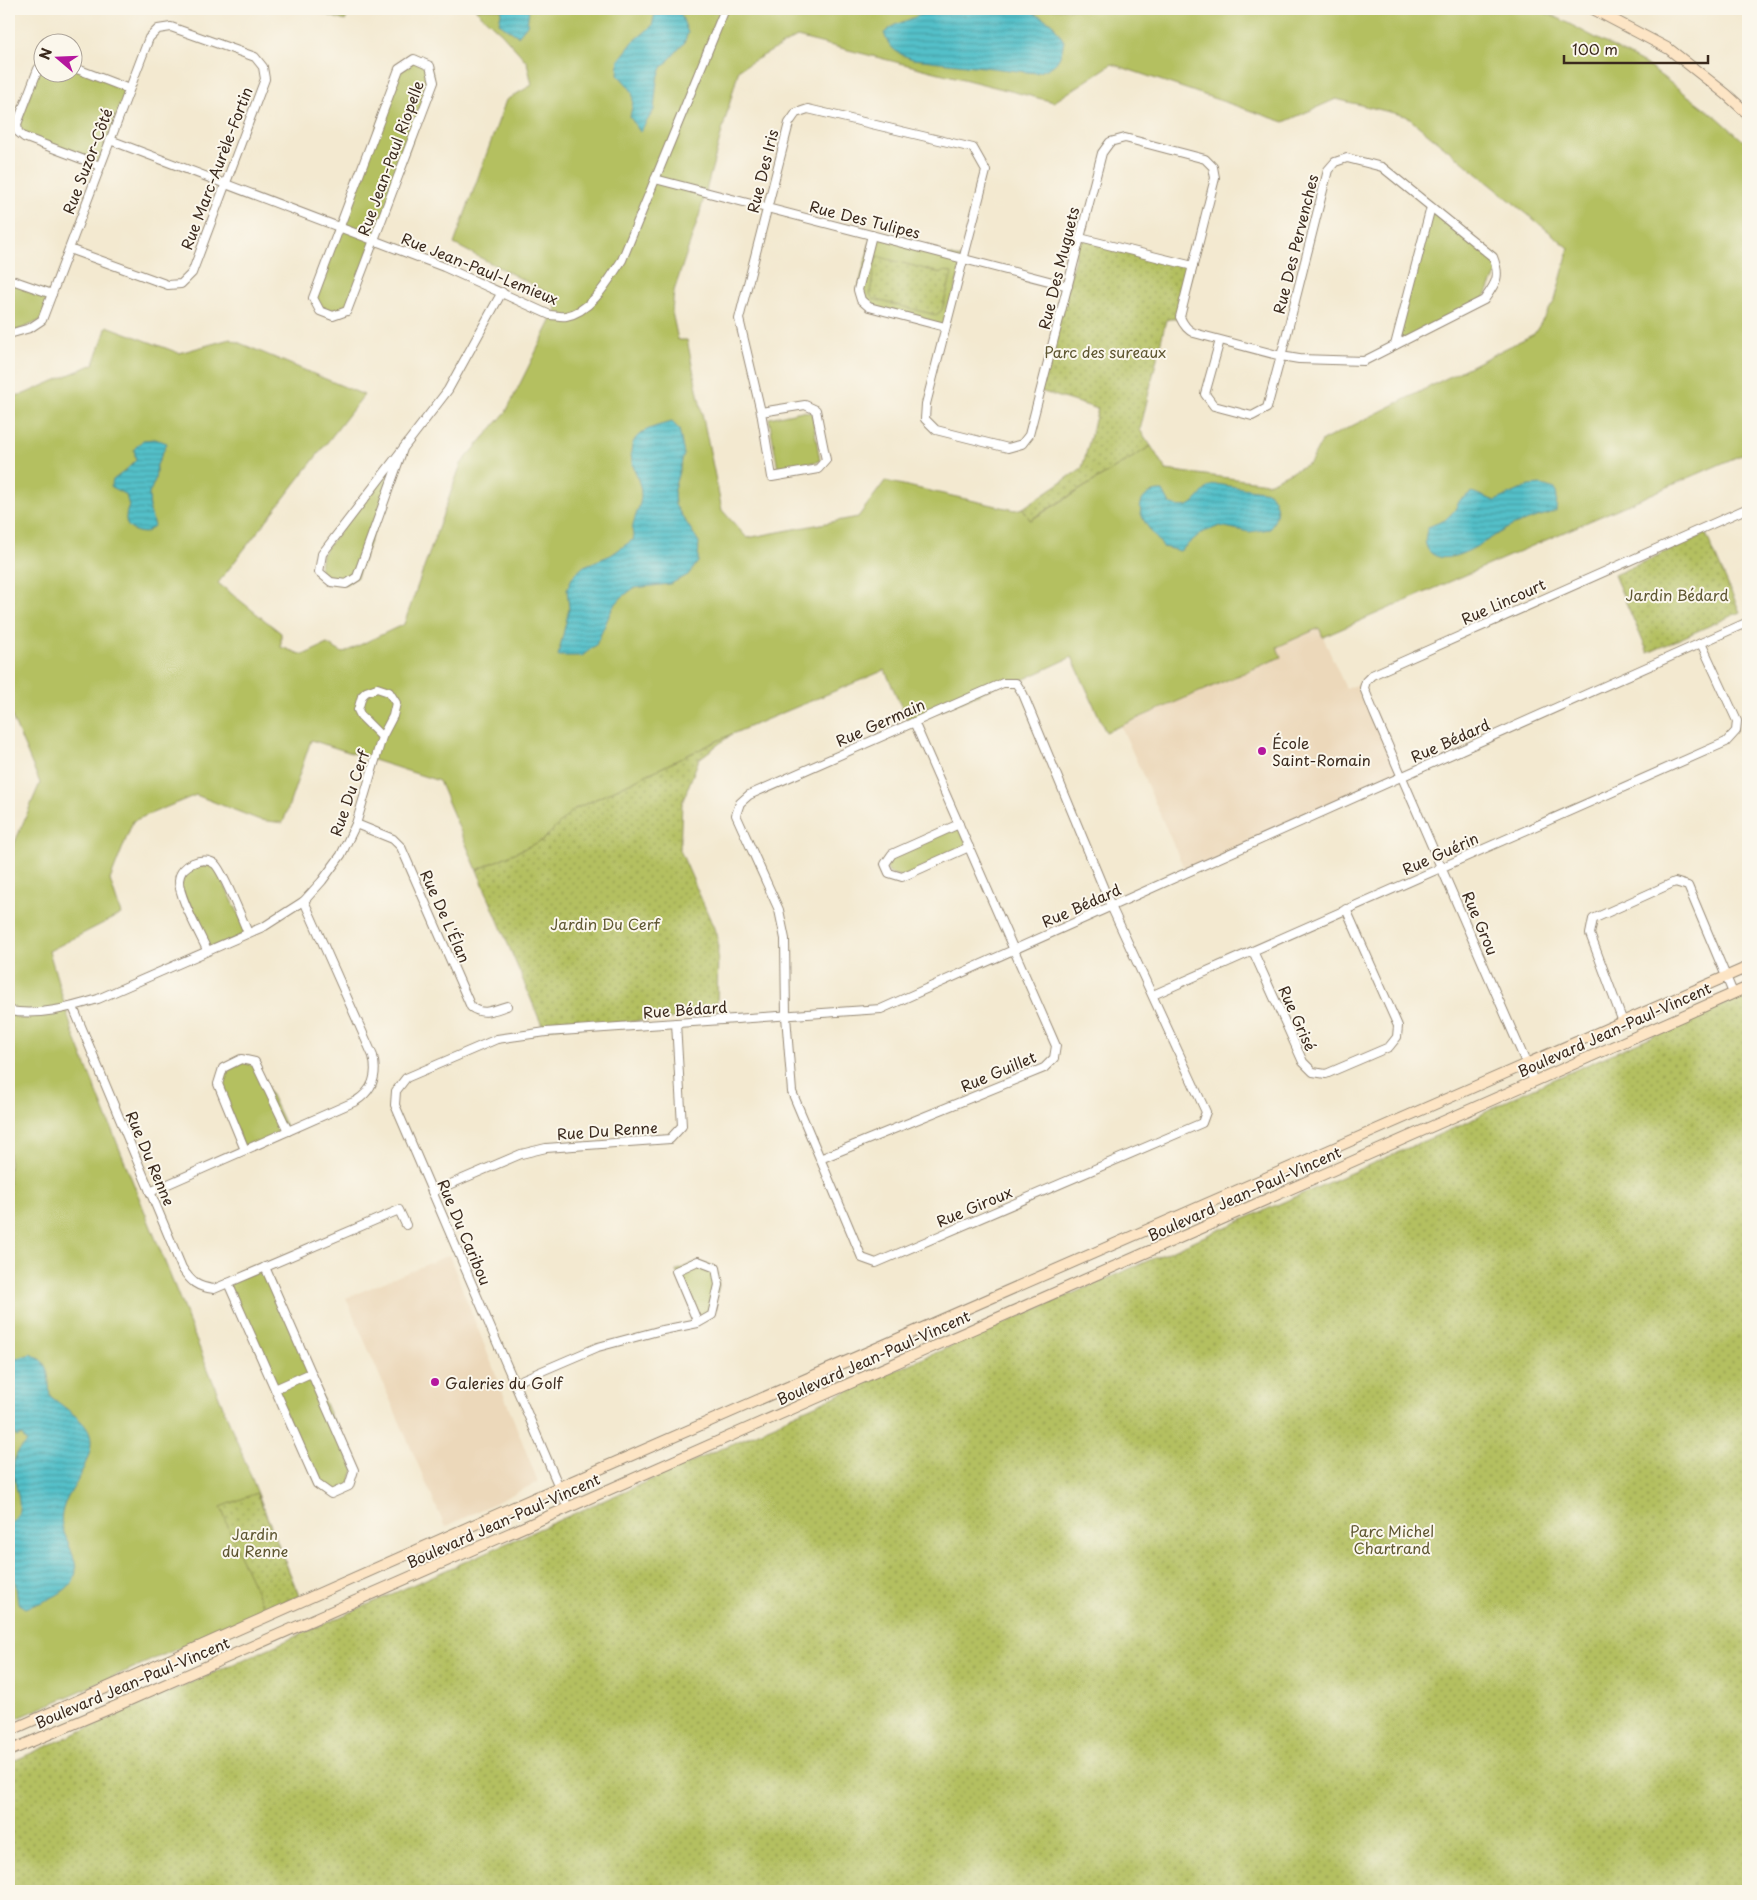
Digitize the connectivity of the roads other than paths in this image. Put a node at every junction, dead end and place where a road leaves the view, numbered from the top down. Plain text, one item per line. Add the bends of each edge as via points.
1 (725, 9) edge
2 (1593, 9) edge
3 (149, 38) joint
4 (82, 71) edge
5 (33, 82) edge
6 (130, 89) junction
7 (1748, 114) edge
8 (110, 140) junction
9 (100, 166) junction
10 (655, 179) junction
11 (225, 184) junction
12 (1430, 207) junction
13 (767, 208) junction
14 (340, 227) junction
15 (872, 235) junction
16 (1080, 238) junction
17 (374, 240) junction
18 (69, 249) junction
19 (963, 259) junction
20 (1193, 266) junction
21 (9, 279) edge
22 (1068, 286) junction
23 (502, 292) junction
24 (52, 294) junction
25 (946, 327) junction
26 (1191, 332) joint
27 (9, 334) edge
28 (1220, 340) junction
29 (1395, 345) junction
30 (1281, 356) junction
31 (761, 412) junction
32 (403, 449) junction
33 (1748, 508) edge
34 (1748, 622) edge
35 (1701, 643) junction
36 (914, 722) junction
37 (382, 737) junction
38 (1403, 776) junction
39 (356, 824) junction
40 (959, 824) junction
41 (969, 847) junction
42 (1442, 867) junction
43 (304, 901) junction
44 (1111, 906) junction
45 (1346, 909) junction
46 (248, 933) junction
47 (207, 950) junction
48 (1014, 950) junction
49 (1253, 950) junction
50 (1748, 967) edge
51 (1726, 977) junction
52 (1748, 987) edge
53 (1733, 994) junction
54 (1153, 995) junction
55 (507, 1006) dead end
56 (73, 1007) junction
57 (9, 1011) edge
58 (786, 1016) junction
59 (1623, 1022) junction
60 (676, 1023) junction
61 (1527, 1063) junction
62 (1534, 1081) junction
63 (396, 1091) joint
64 (288, 1131) junction
65 (245, 1150) junction
66 (820, 1159) junction
67 (150, 1192) junction
68 (432, 1192) junction
69 (406, 1225) dead end
70 (265, 1267) junction
71 (228, 1283) junction
72 (698, 1323) junction
73 (311, 1373) junction
74 (514, 1382) junction
75 (275, 1389) junction
76 (559, 1487) junction
77 (568, 1508) junction
78 (9, 1731) edge
79 (9, 1751) edge

1 - 10 street, Rue Jean-Paul-Lemieux
2 - 7 street via 1669,49
3 - 6 street, Rue Suzor-Côté
3 - 11 street, Rue Marc-Aurèle-Fortin via 158,29 171,27 255,58 263,67 265,79
4 - 6 street
5 - 9 street via 16,124 18,132 24,138
6 - 8 street, Rue Suzor-Côté
8 - 9 street, Rue Suzor-Côté
8 - 11 street, Rue Jean-Paul-Lemieux
9 - 18 street, Rue Suzor-Côté
10 - 13 street, Rue Des Tulipes
10 - 23 street, Rue Jean-Paul-Lemieux via 622,260 600,293 582,310 565,316 550,315
11 - 14 street, Rue Jean-Paul-Lemieux
11 - 18 street, Rue Marc-Aurèle-Fortin via 192,272 181,284 168,285
12 - 29 street
12 - 29 street, Rue Des Pervenches via 1493,257 1498,270 1494,287 1484,300
12 - 30 street, Rue Des Pervenches via 1382,167 1347,158 1336,162 1328,170
13 - 15 street, Rue Des Tulipes
13 - 19 street, Rue Des Iris via 789,123 796,113 808,109 973,148 986,171
13 - 31 street, Rue Des Iris via 739,319
14 - 17 street, Rue Jean-Paul-Lemieux
14 - 17 street, Rue Jean-Paul Riopelle via 313,298 320,311 333,316 347,311
14 - 17 street, Rue Jean-Paul Riopelle via 400,69 414,59 430,66 434,82
15 - 19 street, Rue Des Tulipes
15 - 25 street via 858,290 861,300 869,307
16 - 20 street
16 - 20 street, Rue Des Muguets via 1102,153 1110,142 1125,138 1205,159 1212,167 1215,178
16 - 22 street, Rue Des Muguets
17 - 23 street, Rue Jean-Paul-Lemieux
18 - 24 street, Rue Suzor-Côté
19 - 22 street, Rue Des Tulipes
19 - 25 street, Rue Des Muguets
20 - 26 street, Rue Des Muguets via 1180,317
21 - 24 street
22 - 25 street, Rue Des Muguets via 1029,435 1022,444 1008,448 936,430 925,419
23 - 32 street via 448,390
24 - 27 street, Rue Suzor-Côté via 42,320 30,328
26 - 28 street, Rue Des Pervenches
28 - 30 street, Rue Des Pervenches
28 - 30 street via 1205,394 1214,406 1252,416 1267,408
29 - 30 street, Rue Des Pervenches via 1364,361
31 - 31 street, Rue Des Iris via 772,477 818,469 826,460 816,410 805,405
32 - 32 street via 322,554 319,572 332,582 346,584 357,577
33 - 38 street, Rue Lincourt via 1372,675 1364,688
34 - 35 street, Rue Bédard
35 - 38 street, Rue Bédard
35 - 42 street, Rue Guérin via 1737,721 1736,731 1726,742
36 - 40 street, Rue Guillet
36 - 44 street, Rue Germain via 1003,683 1016,683
36 - 58 street, Rue Germain via 749,795 740,804 736,815 779,910 785,939
37 - 37 street, Rue Du Cerf via 396,703 389,692 377,688 362,696 358,710
37 - 39 street, Rue Du Cerf
38 - 42 street, Rue Grou
38 - 44 street, Rue Bédard
39 - 43 street, Rue Du Cerf via 341,855
39 - 55 street, Rue De L'Élan via 393,839 401,847 471,1007 478,1012 486,1012
40 - 41 street, Rue Guillet
40 - 41 street via 892,854 885,864 889,873 902,877
41 - 48 street, Rue Guillet
42 - 45 street, Rue Guérin
42 - 61 street, Rue Grou
43 - 46 street, Rue Du Cerf
43 - 64 street via 376,1069 366,1095
44 - 48 street, Rue Bédard
44 - 54 street
45 - 49 street, Rue Guérin
45 - 49 street, Rue Grisé via 1398,1026 1397,1038 1389,1047 1326,1074 1314,1072 1302,1062
46 - 47 street, Rue Du Cerf
46 - 47 street via 221,873 214,864 201,860 186,867 179,877 180,890
47 - 56 street, Rue Du Cerf
48 - 58 street, Rue Bédard via 880,1009
48 - 66 street, Rue Guillet via 1056,1046 1054,1058 1044,1068
49 - 54 street, Rue Guérin
50 - 51 street, Boulevard Jean-Paul-Vincent
51 - 53 street
51 - 59 street, Boulevard Jean-Paul-Vincent
51 - 59 street via 1688,886 1675,882 1593,919 1590,934
52 - 53 street, Boulevard Jean-Paul-Vincent
53 - 62 street, Boulevard Jean-Paul-Vincent
54 - 66 street, Rue Giroux via 1206,1112 1202,1123 876,1263 862,1258
56 - 57 street, Rue Du Cerf via 41,1012
56 - 67 street, Rue Du Renne
58 - 60 street, Rue Bédard
58 - 66 street, Rue Giroux via 792,1092
59 - 61 street, Boulevard Jean-Paul-Vincent
60 - 63 street, Rue Bédard via 546,1032 497,1039 406,1078
60 - 68 street, Rue Du Renne via 682,1126 670,1139 546,1148 521,1154
61 - 62 street, Rue Grou
61 - 76 street, Boulevard Jean-Paul-Vincent
62 - 77 street, Boulevard Jean-Paul-Vincent
63 - 68 street, Rue Du Caribou via 395,1104
64 - 65 street
64 - 65 street via 255,1062 241,1059 223,1068 218,1084
65 - 67 street
67 - 71 street, Rue Du Renne via 190,1280 214,1289
68 - 74 street, Rue Du Caribou
69 - 70 street, Rue Du Renne via 399,1210
70 - 71 street, Rue Du Renne
70 - 73 street
71 - 75 street
72 - 72 street via 712,1314 719,1285 716,1268 698,1260 676,1271
72 - 74 street via 598,1347
73 - 75 street
73 - 75 street via 354,1470 349,1486 331,1494 317,1484
74 - 76 street, Rue Du Caribou
76 - 77 street, Rue Du Caribou
76 - 78 street, Boulevard Jean-Paul-Vincent
77 - 79 street, Boulevard Jean-Paul-Vincent

